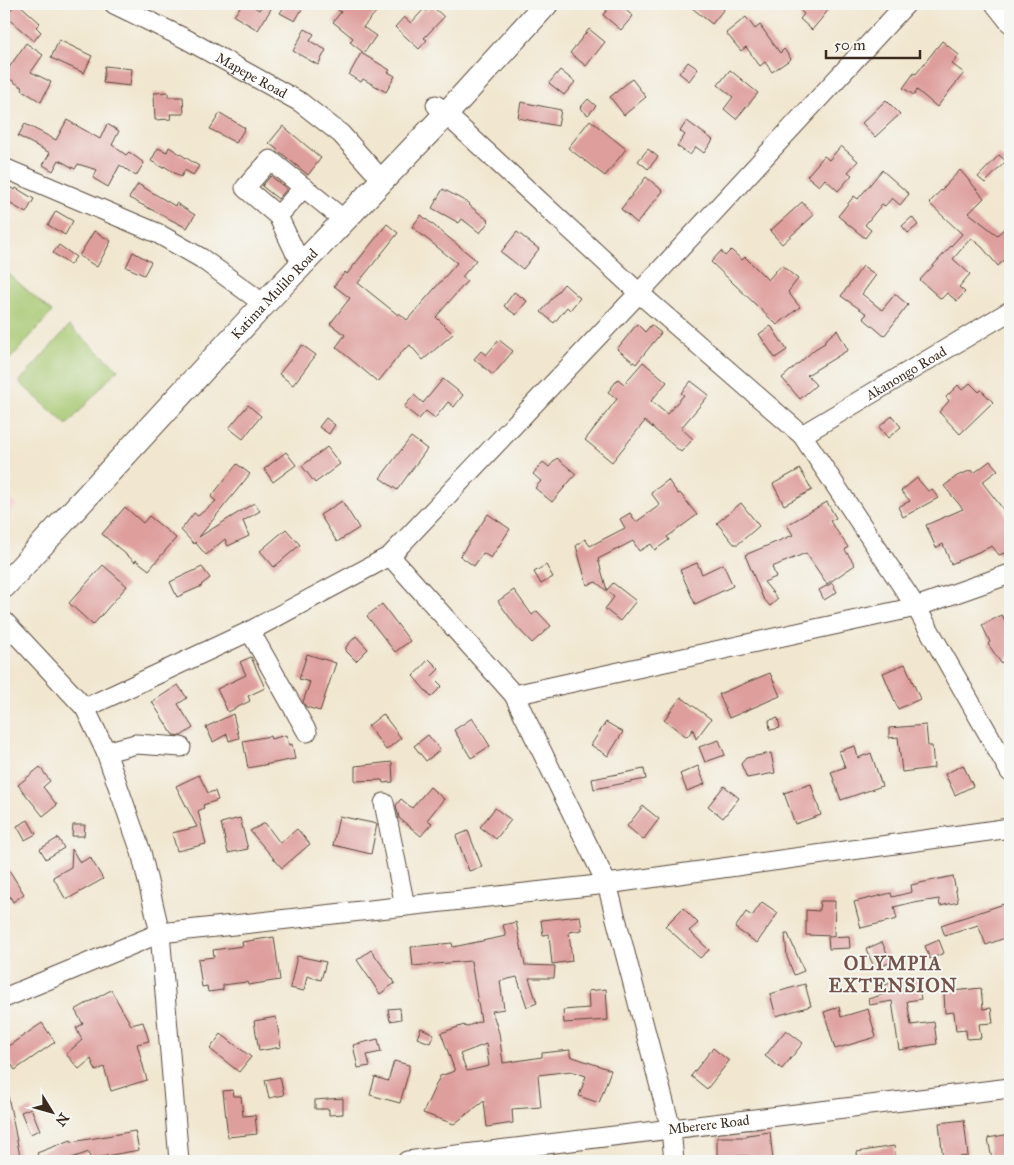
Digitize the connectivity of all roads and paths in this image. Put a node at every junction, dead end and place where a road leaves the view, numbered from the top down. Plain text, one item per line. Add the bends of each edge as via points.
1 (114, 4) edge
2 (528, 4) edge
3 (546, 4) edge
4 (906, 4) edge
5 (995, 4) edge
6 (1010, 22) edge
7 (441, 110) junction
8 (4, 168) edge
9 (373, 170) junction
10 (304, 187) junction
11 (278, 216) junction
12 (339, 216) junction
13 (300, 257) junction
14 (639, 293) junction
15 (253, 296) junction
16 (1010, 311) edge
17 (802, 435) junction
18 (390, 556) junction
19 (4, 566) edge
20 (1010, 574) edge
21 (4, 586) edge
22 (916, 607) junction
23 (4, 621) edge
24 (250, 631) junction
25 (514, 695) junction
26 (85, 708) junction
27 (307, 732) dead end
28 (181, 748) dead end
29 (106, 752) junction
30 (1010, 772) edge
31 (384, 803) dead end
32 (1010, 828) edge
33 (607, 884) junction
34 (405, 906) junction
35 (160, 933) junction
36 (4, 998) edge
37 (1010, 1088) edge
38 (671, 1129) junction
39 (179, 1161) edge
40 (407, 1161) edge
41 (674, 1161) edge

1 - 9 street, Mapepe Road via 186,39 300,102 341,134
2 - 7 main road, Katima Mulilo Road
3 - 7 main road, Katima Mulilo Road
4 - 14 street
5 - 6 street
7 - 9 main road, Katima Mulilo Road
7 - 12 main road, Katima Mulilo Road
7 - 14 street
8 - 15 street via 158,233 201,258
9 - 12 main road, Katima Mulilo Road
10 - 11 street
10 - 11 street via 270,160 245,188
10 - 12 street
11 - 13 street
12 - 13 main road, Katima Mulilo Road
13 - 15 main road, Katima Mulilo Road
13 - 21 main road, Katima Mulilo Road
14 - 17 street
14 - 18 street
15 - 19 main road, Katima Mulilo Road
16 - 17 street, Akanongo Road
17 - 22 street
18 - 24 street
18 - 25 street
20 - 22 street
22 - 25 street
22 - 30 street
23 - 26 street
24 - 26 street
24 - 27 street
25 - 33 street
26 - 29 street
28 - 29 street via 136,744
29 - 35 street via 141,852
31 - 34 street
32 - 33 street
33 - 34 street
33 - 38 street
34 - 35 street
35 - 36 street
35 - 39 street
37 - 38 street, Mberere Road
38 - 40 street, Mberere Road
38 - 41 street

